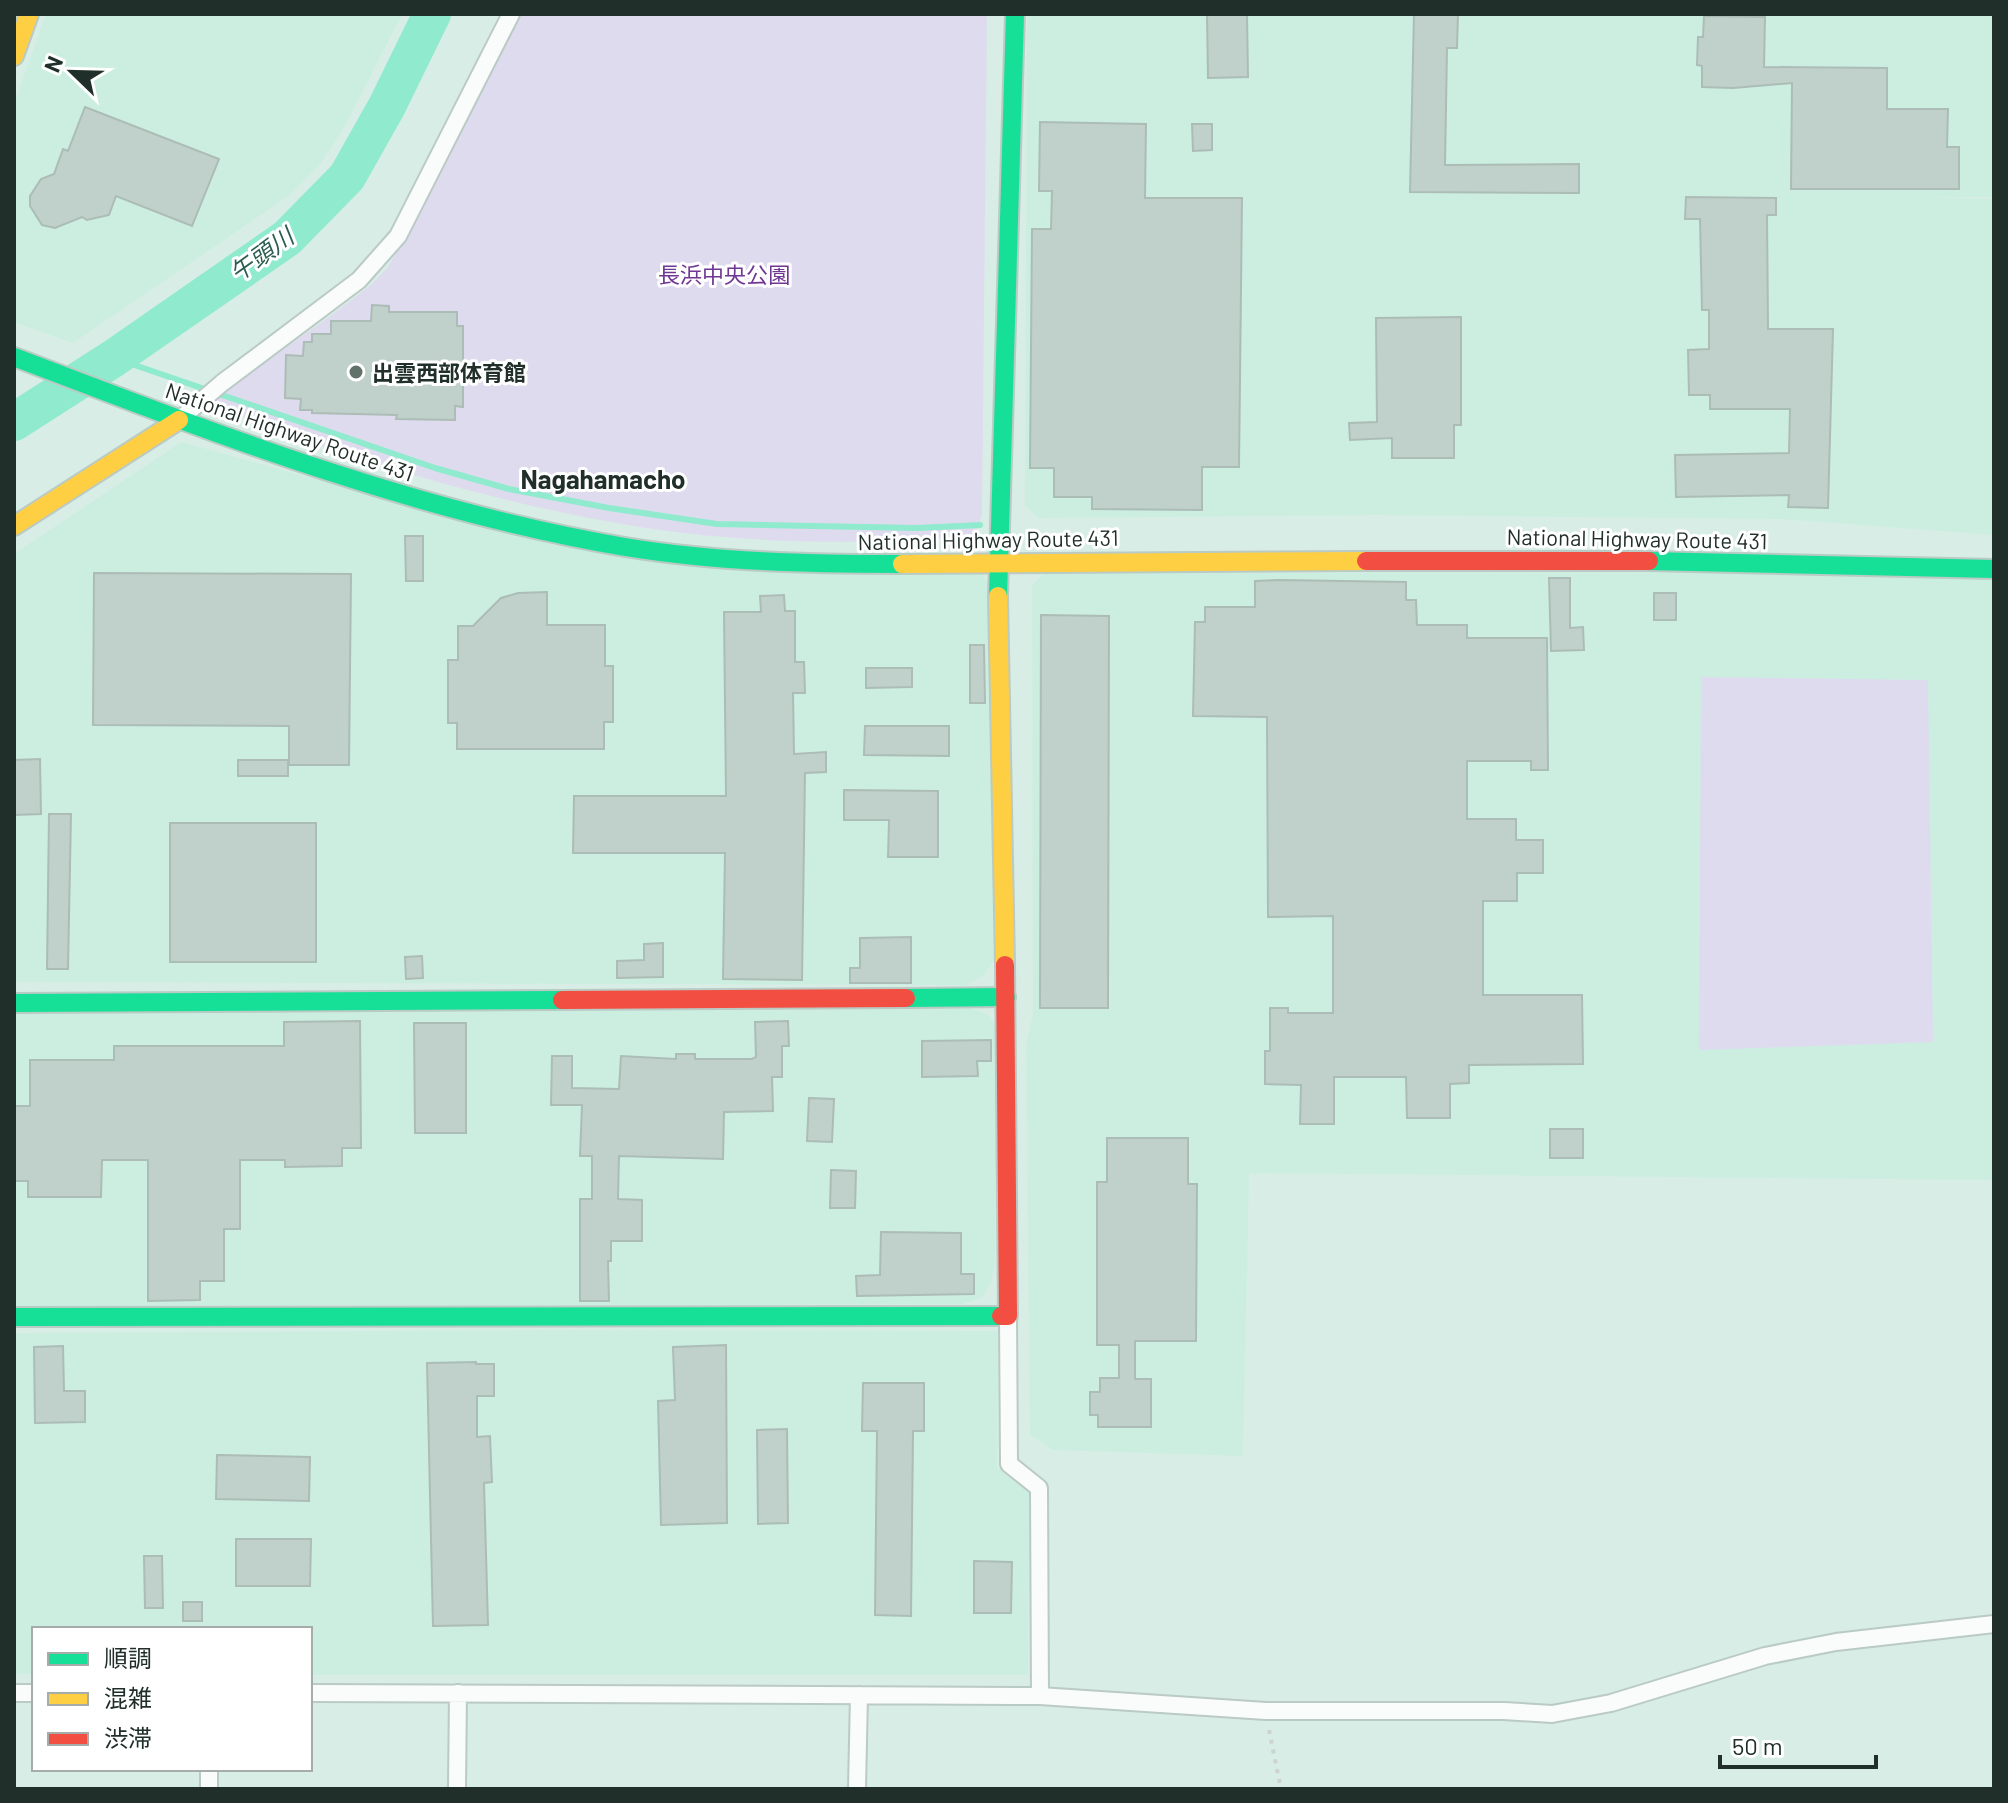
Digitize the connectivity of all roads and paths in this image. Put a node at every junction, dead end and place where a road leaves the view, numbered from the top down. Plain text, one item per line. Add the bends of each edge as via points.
1 (29, 14) edge
2 (511, 14) edge
3 (1015, 14) edge
4 (14, 56) edge
5 (14, 357) edge
6 (179, 420) junction
7 (14, 526) edge
8 (997, 562) junction
9 (1994, 569) edge
10 (1006, 997) junction
11 (14, 1003) edge
12 (1008, 1316) junction
13 (14, 1317) edge
14 (1994, 1624) edge
15 (312, 1693) edge
16 (458, 1693) junction
17 (859, 1695) junction
18 (1040, 1696) junction
19 (1266, 1711) junction
20 (457, 1789) edge
21 (857, 1789) edge
22 (1281, 1789) edge

1 - 4 main road
2 - 6 street via 398,236 359,280
3 - 8 main road
5 - 6 main road, National Highway Route 431
6 - 7 main road
6 - 8 main road, National Highway Route 431 via 350,480 486,518 626,547 832,564
8 - 9 main road, National Highway Route 431 via 1624,560
8 - 10 main road
10 - 11 main road
10 - 12 main road
12 - 13 main road
12 - 18 street via 1009,1464 1039,1488
14 - 19 street via 1836,1642 1765,1656 1611,1703 1552,1714
15 - 16 street
16 - 17 street
16 - 20 street
17 - 18 street
17 - 21 street
18 - 19 street
19 - 22 path

